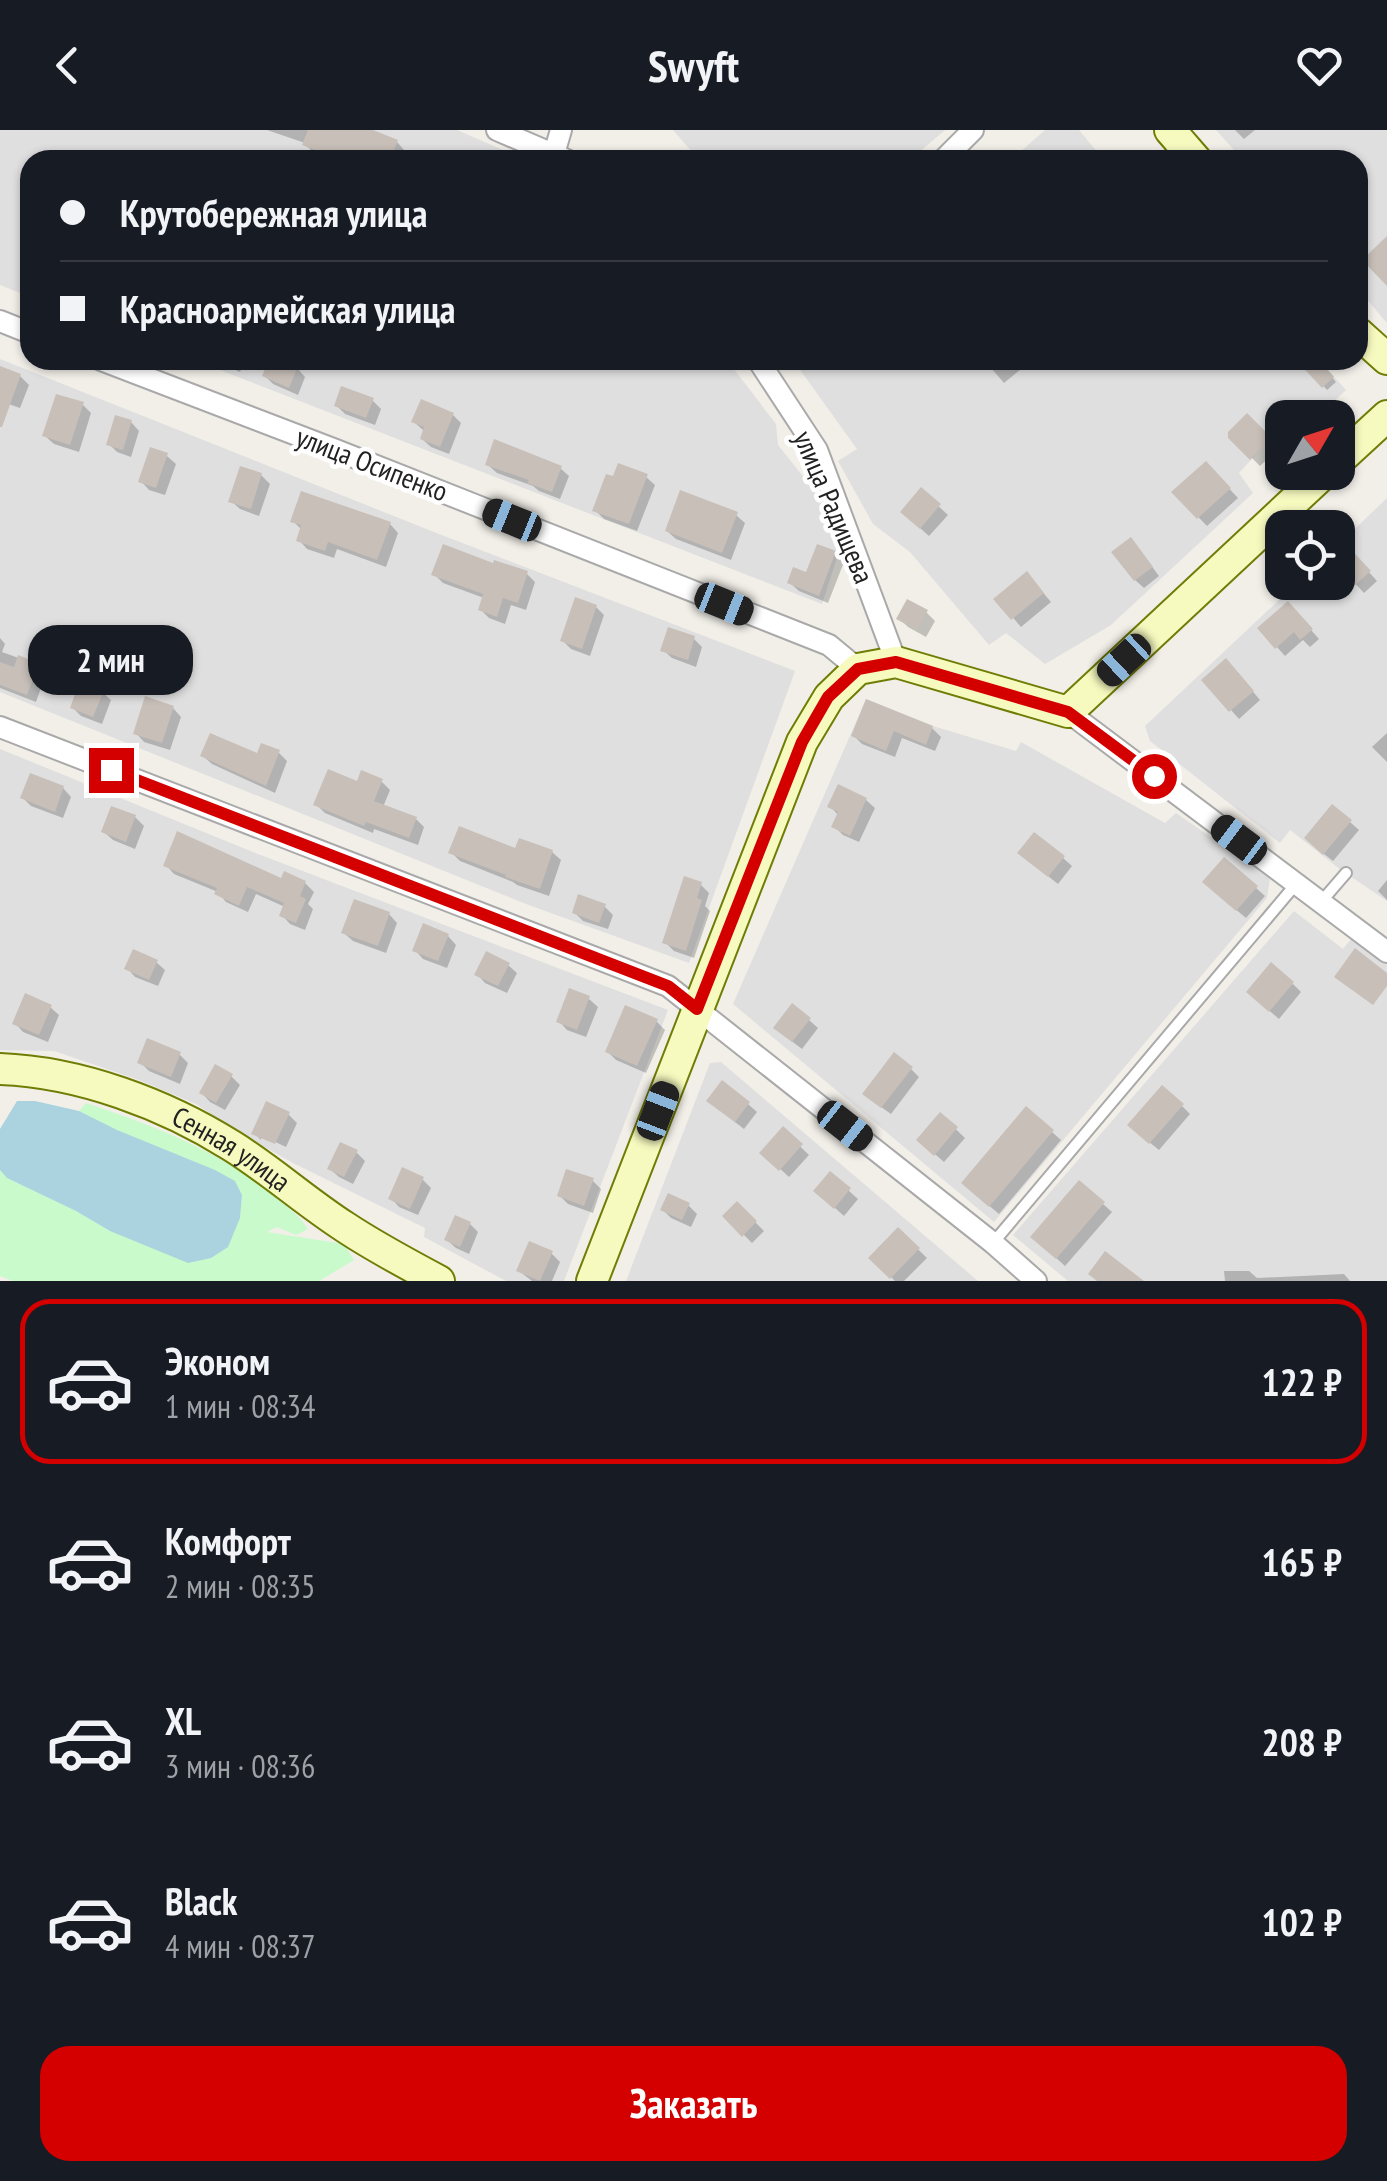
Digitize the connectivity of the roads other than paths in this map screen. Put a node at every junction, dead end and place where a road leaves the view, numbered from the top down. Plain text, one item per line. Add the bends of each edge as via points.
1 (497, 130) edge
2 (973, 130) edge
3 (1170, 130) edge
4 (544, 150) edge
5 (953, 150) edge
6 (1187, 150) edge
7 (1368, 342) edge
8 (1387, 359) edge
9 (127, 370) edge
10 (769, 370) edge
11 (1387, 416) edge
12 (1355, 445) edge
13 (1306, 490) edge
14 (896, 662) junction
15 (858, 669) junction
16 (1068, 712) junction
17 (0, 728) edge
18 (1346, 874) dead end
19 (1296, 883) junction
20 (1321, 902) junction
21 (1387, 952) edge
22 (697, 1009) junction
23 (0, 1069) edge
24 (993, 1242) junction
25 (439, 1281) edge
26 (592, 1281) edge
27 (1036, 1281) edge

1 - 4 street
2 - 5 street
3 - 6 street
7 - 8 street
9 - 15 street, улица Осипенко via 829,646
10 - 14 street, улица Радищева via 817,450
11 - 12 street
13 - 16 street
14 - 15 street
14 - 16 street
15 - 22 street via 828,697 802,742
16 - 19 street
17 - 22 street via 668,986
18 - 20 lane
19 - 20 street
19 - 24 lane
20 - 21 street
22 - 24 street
22 - 26 street
23 - 25 street, Сенная улица via 86,1083 200,1127 347,1229
24 - 27 street

